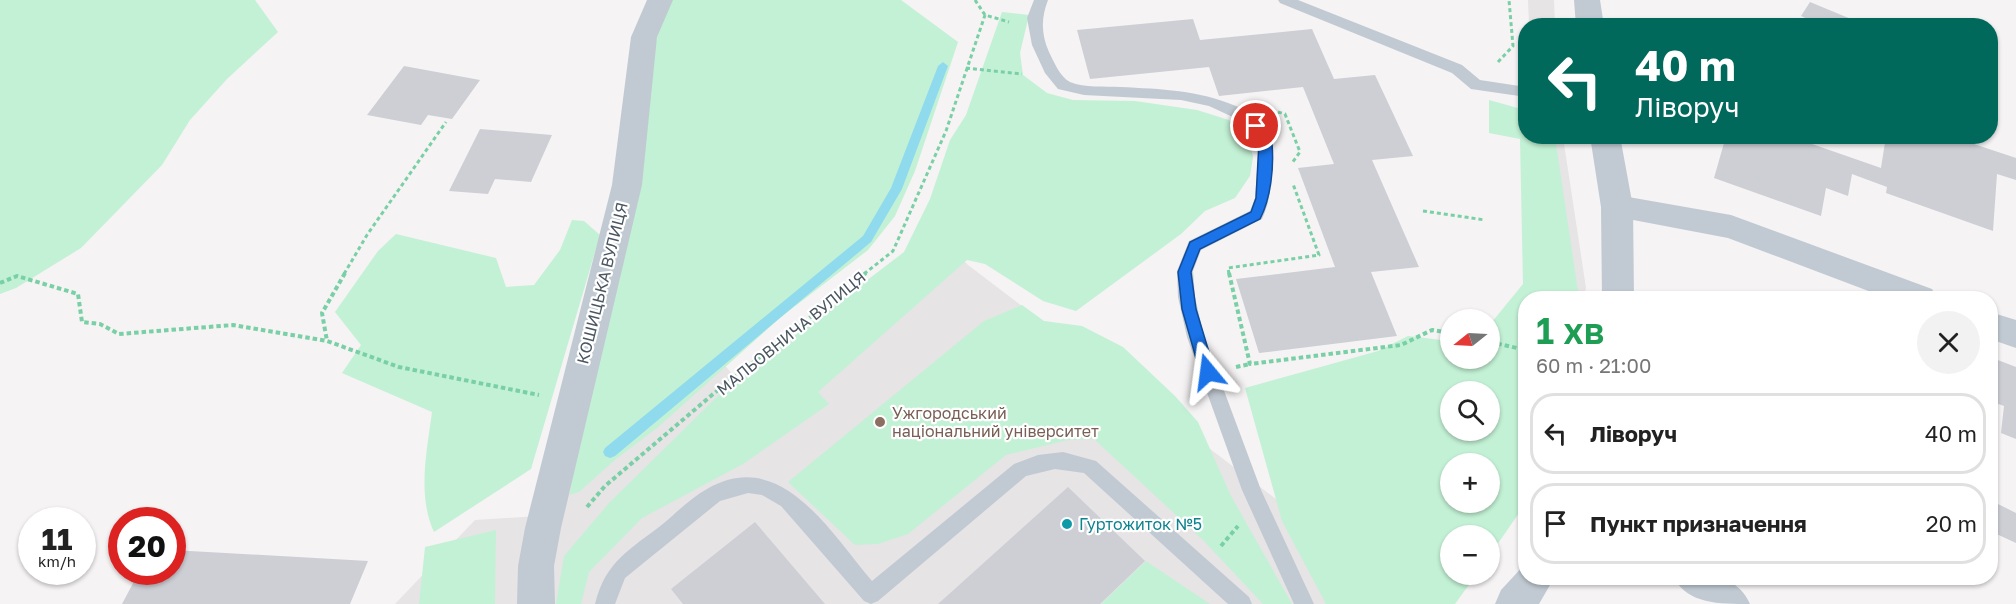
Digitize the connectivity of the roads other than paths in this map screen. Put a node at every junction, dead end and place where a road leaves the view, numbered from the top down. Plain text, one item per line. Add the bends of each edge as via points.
1 (660, 0) edge
2 (1041, 0) edge
3 (1285, 0) edge
4 (1587, 0) edge
5 (1589, 18) edge
6 (1518, 91) edge
7 (1606, 144) edge
8 (1617, 207) junction
9 (1618, 291) edge
10 (1902, 291) edge
11 (1998, 328) edge
12 (2016, 334) edge
13 (1530, 585) edge
14 (1702, 585) edge
15 (536, 604) edge
16 (605, 604) edge
17 (1242, 604) edge
18 (1305, 604) edge
19 (1515, 604) edge
20 (1731, 604) edge

1 - 15 street, КОШИЦЬКА ВУЛИЦЯ via 644,38 627,184 536,566
2 - 18 lane via 1034,18 1039,45 1063,85 1084,90 1181,95 1212,102 1242,115 1256,126 1266,142 1263,198 1256,215 1195,246 1185,272 1189,309 1208,372 1269,533
3 - 6 lane via 1457,69 1476,85
4 - 5 street
7 - 8 street
8 - 9 street
8 - 10 street via 1731,227
11 - 12 street
13 - 19 street
14 - 20 street
16 - 17 lane via 618,571 713,495 729,487 764,486 794,503 871,594 1020,470 1045,460 1064,458 1090,468

